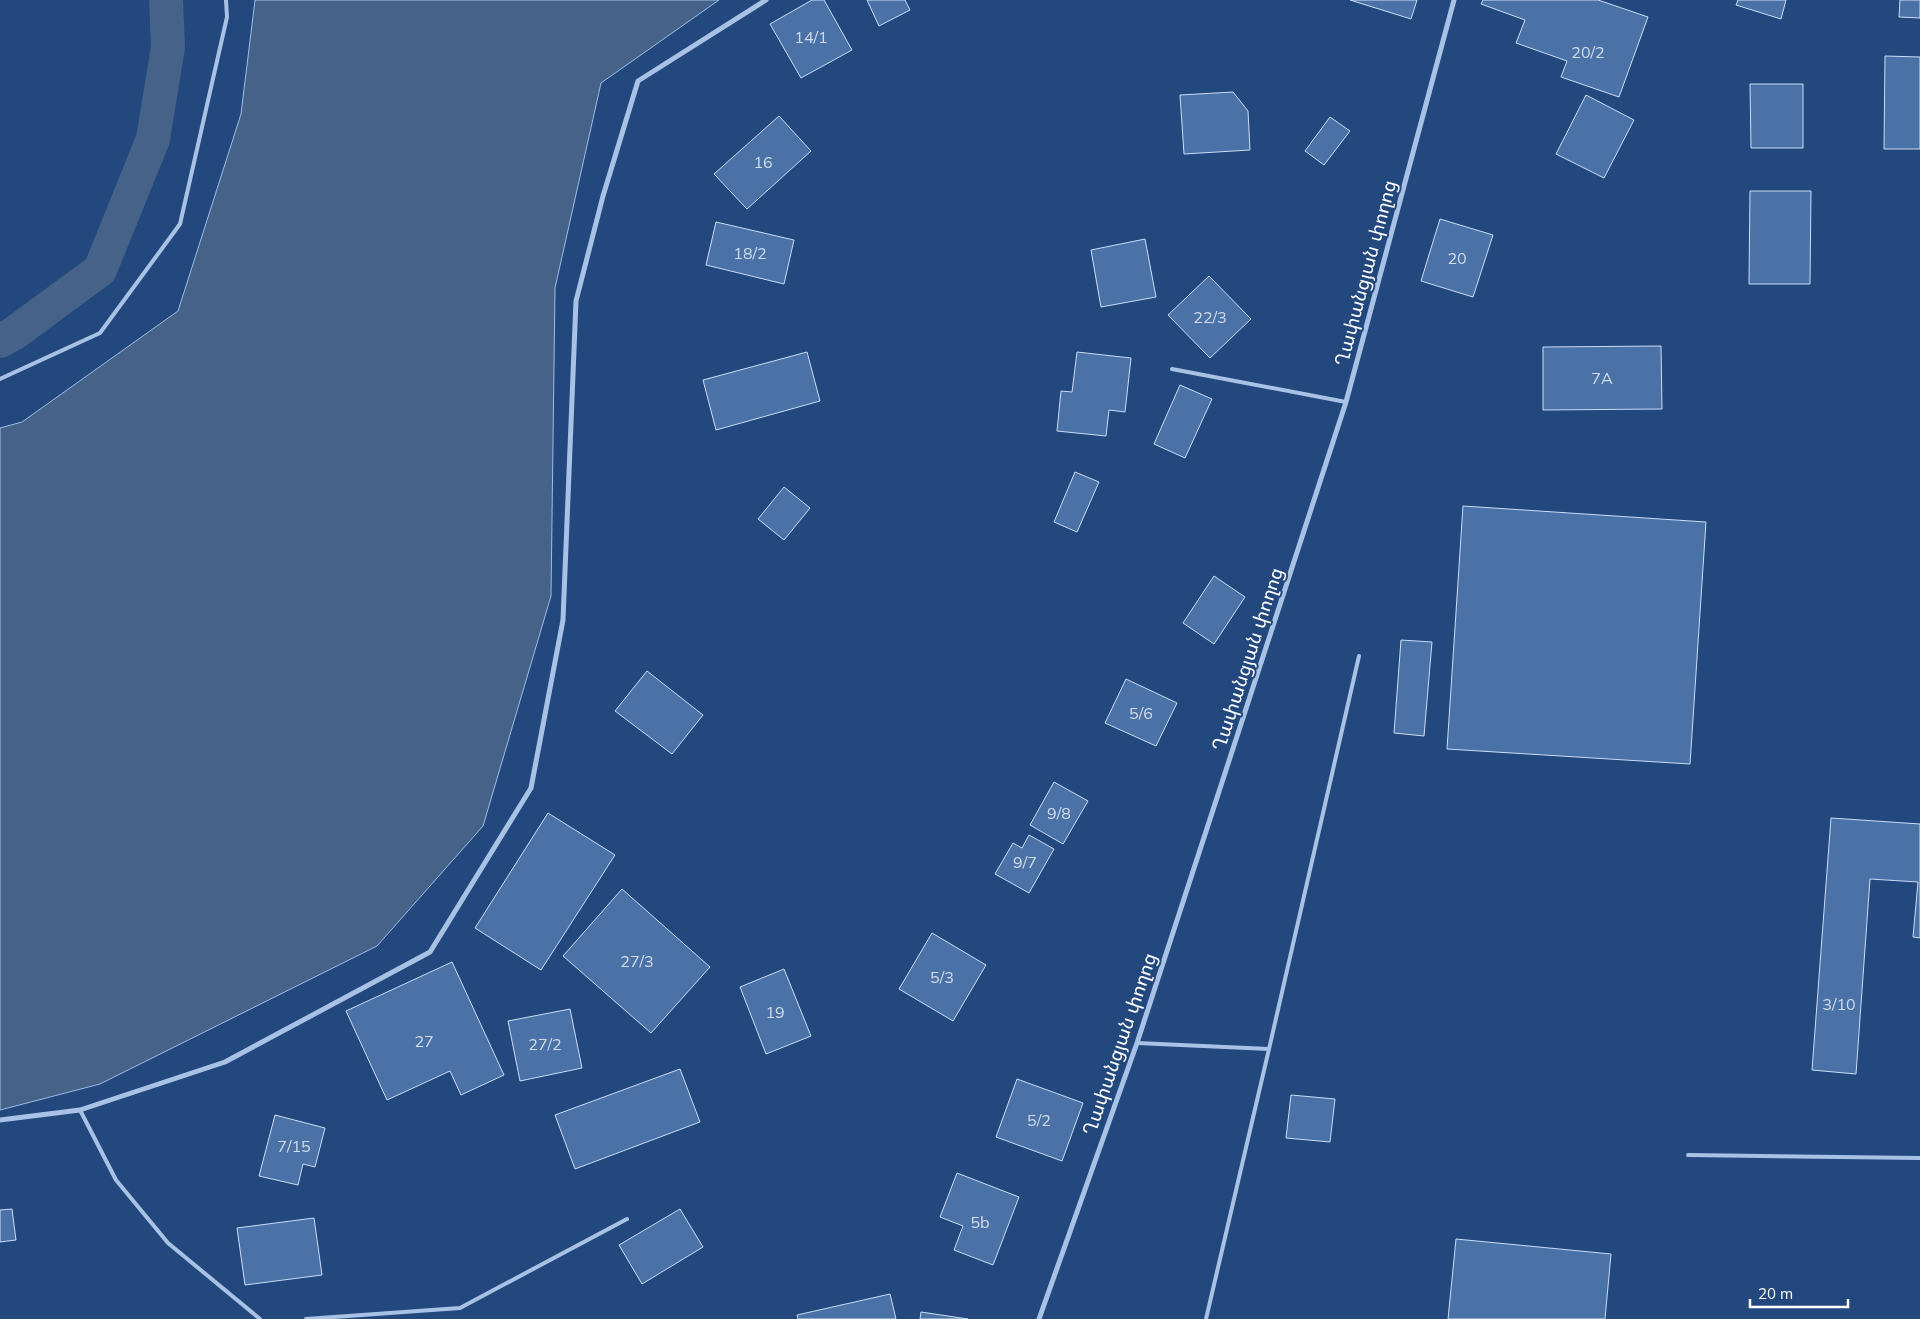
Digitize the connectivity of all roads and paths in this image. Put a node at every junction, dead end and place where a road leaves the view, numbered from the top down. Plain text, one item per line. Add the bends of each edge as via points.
1 (226, 0) edge
2 (766, 0) edge
3 (1454, 0) edge
4 (1172, 370) dead end
5 (0, 379) edge
6 (1346, 402) junction
7 (1359, 656) dead end
8 (1137, 1043) junction
9 (1270, 1049) junction
10 (80, 1110) junction
11 (0, 1120) edge
12 (1688, 1155) dead end
13 (1920, 1158) edge
14 (627, 1219) dead end
15 (260, 1319) edge
16 (306, 1319) edge
17 (1039, 1319) edge
18 (1206, 1319) edge

1 - 5 lane via 227,18 180,224 100,333
2 - 10 street via 638,81 603,196 576,302 562,620 532,788 430,952 225,1062
3 - 6 street, Ղափանցյան փողոց
4 - 6 lane
6 - 8 street, Ղափանցյան փողոց
7 - 9 lane
8 - 9 lane
8 - 17 street, Ղափանցյան փողոց
9 - 18 lane
10 - 11 street
10 - 15 lane via 116,1180 168,1243
12 - 13 lane
14 - 16 lane via 460,1308

